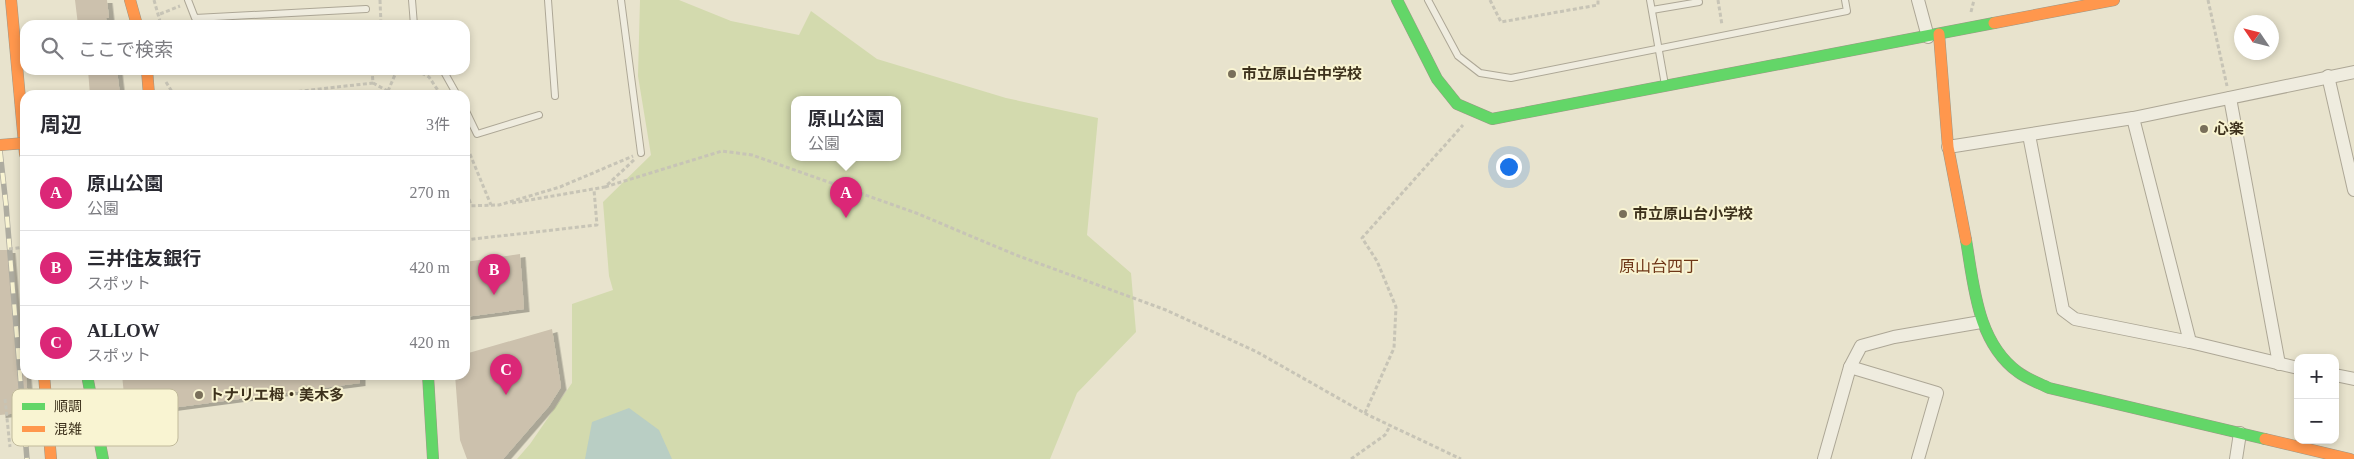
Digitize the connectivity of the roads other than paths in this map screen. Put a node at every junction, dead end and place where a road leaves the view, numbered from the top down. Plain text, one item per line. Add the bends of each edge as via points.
1 (11, 0) edge
2 (130, 0) edge
3 (412, 0) edge
4 (548, 0) edge
5 (621, 0) edge
6 (1397, 0) edge
7 (1428, 0) edge
8 (1650, 0) edge
9 (1845, 0) edge
10 (1918, 0) edge
11 (2114, 0) edge
12 (188, 1) edge
13 (1699, 2) dead end
14 (366, 8) dead end
15 (1652, 10) junction
16 (136, 20) edge
17 (414, 20) edge
18 (14, 24) junction
19 (1933, 35) junction
20 (1658, 48) junction
21 (20, 49) edge
22 (2354, 72) edge
23 (26, 75) edge
24 (147, 75) edge
25 (446, 75) edge
26 (2328, 76) junction
27 (1666, 86) junction
28 (30, 90) edge
29 (149, 90) edge
30 (455, 90) edge
31 (20, 95) edge
32 (555, 96) dead end
33 (2230, 98) junction
34 (539, 115) dead end
35 (2133, 118) junction
36 (470, 119) edge
37 (2028, 135) junction
38 (20, 143) edge
39 (0, 145) edge
40 (1948, 146) junction
41 (641, 153) road end
42 (2354, 190) edge
43 (1981, 322) junction
44 (2190, 342) junction
45 (2279, 364) junction
46 (1850, 367) junction
47 (2294, 367) edge
48 (2339, 376) edge
49 (2354, 379) edge
50 (428, 380) edge
51 (2240, 433) junction
52 (50, 446) edge
53 (101, 446) edge
54 (51, 459) edge
55 (103, 459) edge
56 (433, 459) edge
57 (1824, 459) edge
58 (1918, 459) edge
59 (2236, 459) edge
60 (2350, 459) edge

1 - 18 street
2 - 16 street
3 - 17 lane
4 - 32 lane
5 - 41 lane
6 - 27 street via 1437,79 1457,104 1492,119
7 - 20 lane via 1458,56 1480,73 1511,78
8 - 15 lane
9 - 20 lane via 1847,11
10 - 19 street
11 - 19 street
12 - 14 lane via 195,18
13 - 15 lane
15 - 20 lane
18 - 21 street
18 - 31 street
19 - 27 street
19 - 40 street
20 - 27 lane
22 - 26 street
23 - 28 street
24 - 29 street
25 - 30 lane
26 - 33 street
26 - 42 street
33 - 35 street
33 - 45 street
34 - 36 lane via 477,134
35 - 37 street
35 - 44 street
37 - 40 street
37 - 44 street via 2063,310 2075,319
38 - 39 street, bridge
40 - 43 street
43 - 46 street via 1862,346
43 - 51 street via 2000,352 2018,372 2049,388
44 - 45 street
45 - 47 street
46 - 57 street
46 - 58 street via 1937,393
48 - 49 street
50 - 56 street
51 - 59 street
51 - 60 street
52 - 54 street
53 - 55 street

